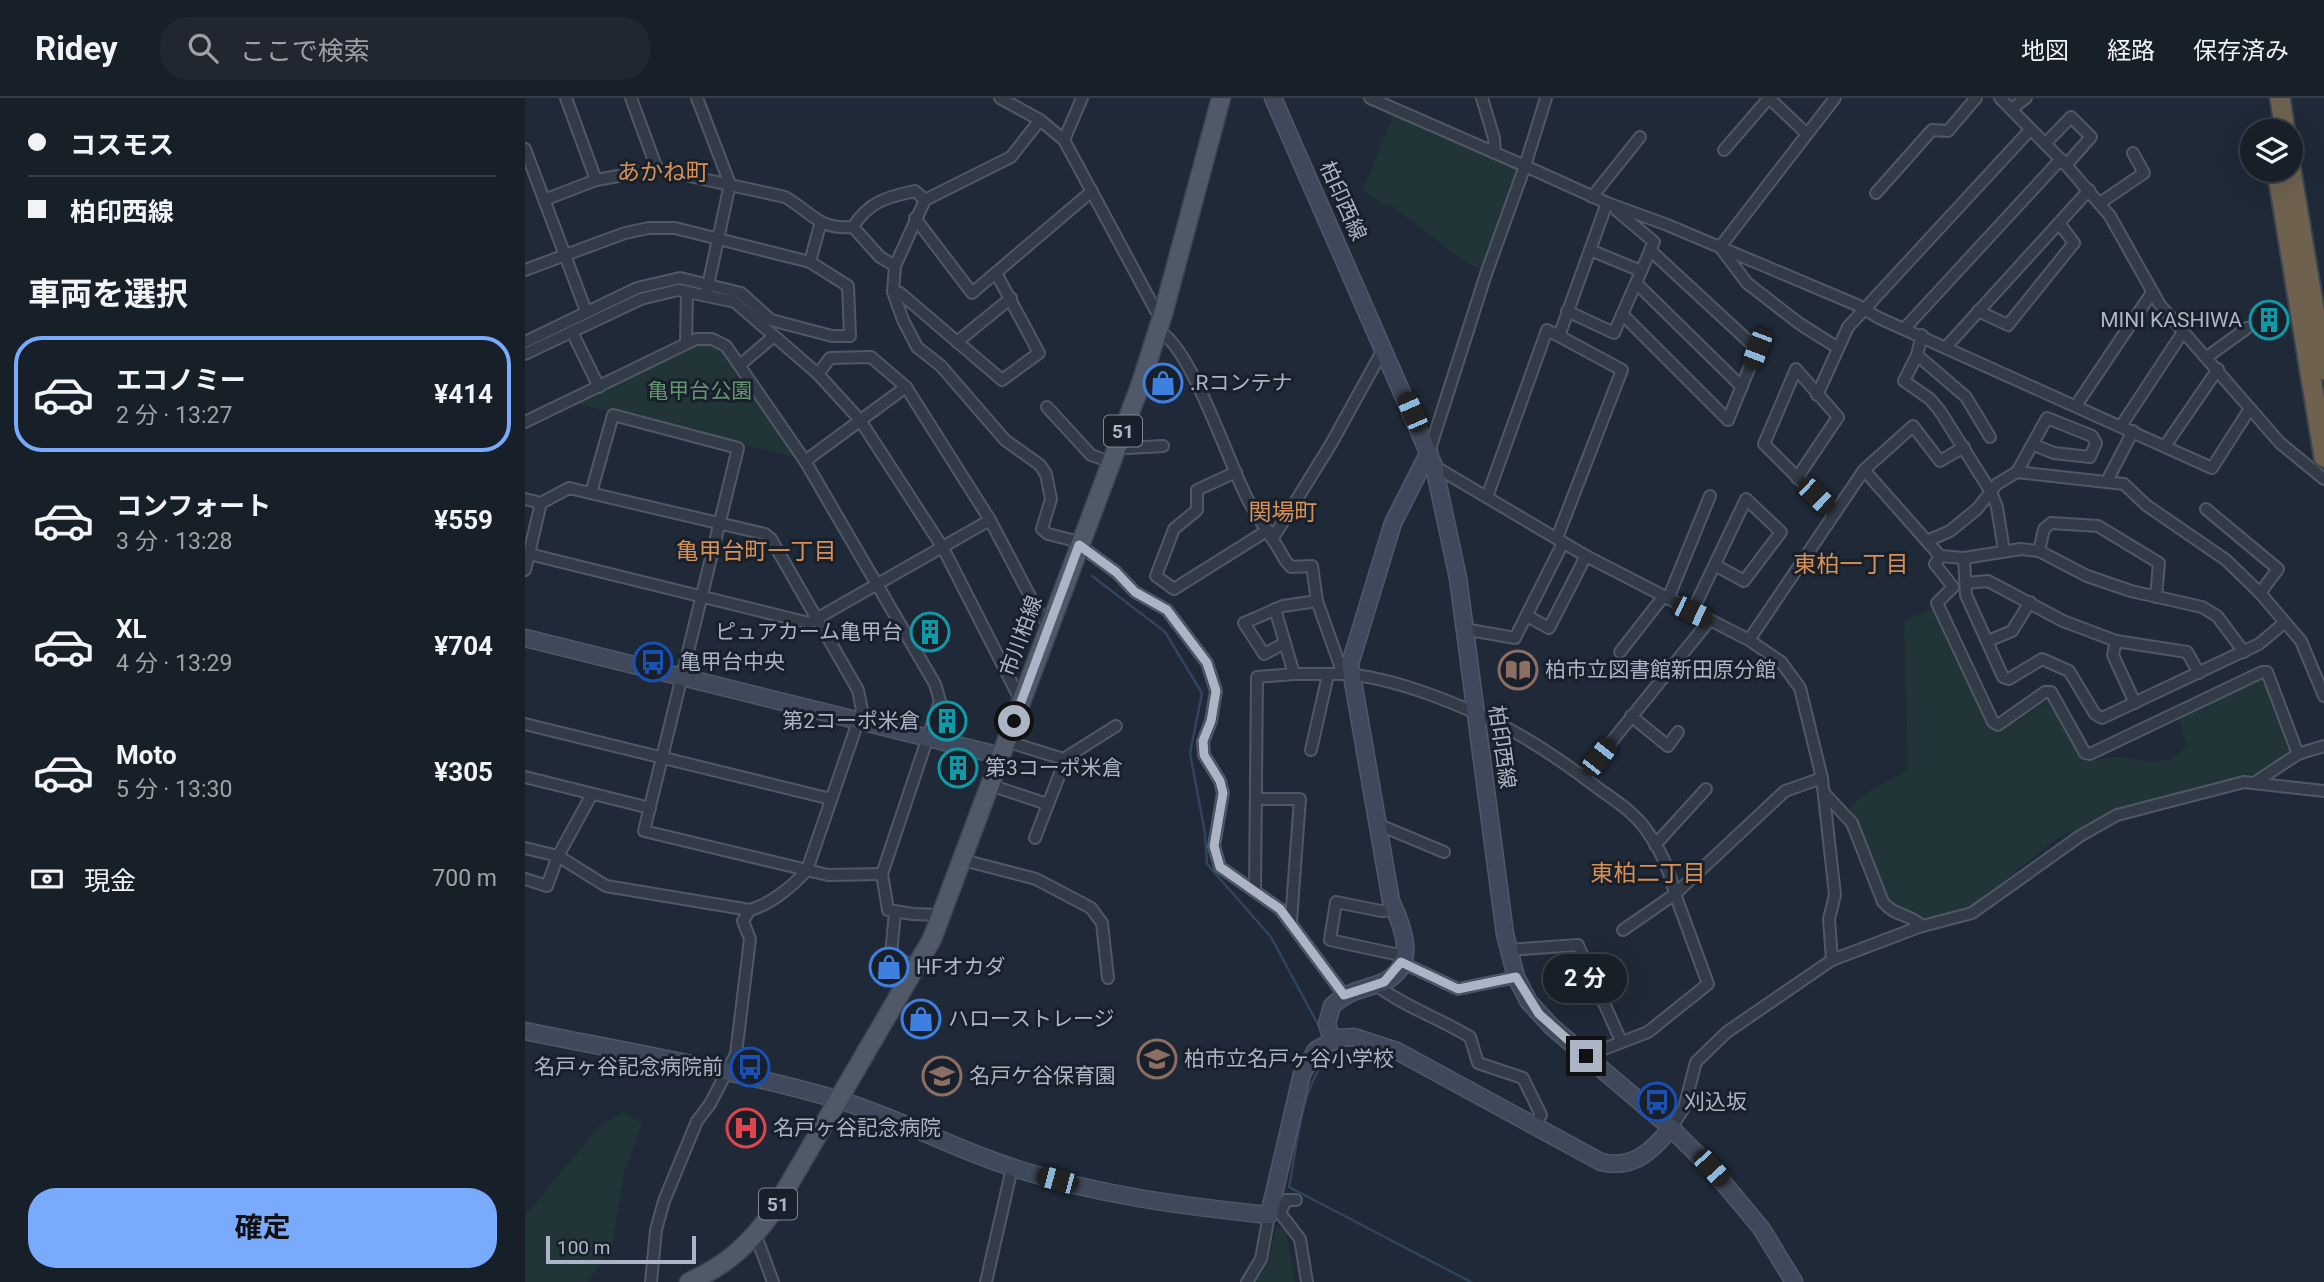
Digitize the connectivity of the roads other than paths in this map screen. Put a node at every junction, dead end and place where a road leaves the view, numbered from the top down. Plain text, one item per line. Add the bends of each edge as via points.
1 (566, 98) edge
2 (631, 98) edge
3 (698, 98) edge
4 (1000, 98) edge
5 (1082, 98) edge
6 (1221, 98) edge
7 (1273, 98) edge
8 (1370, 98) edge
9 (1482, 98) edge
10 (1546, 98) edge
11 (1769, 98) edge
12 (1835, 98) edge
13 (1976, 98) edge
14 (2000, 98) edge
15 (2026, 98) edge
16 (2267, 98) edge
17 (2280, 98) edge
18 (2011, 108) junction
19 (2270, 119) edge
20 (2283, 119) edge
21 (1040, 120) junction
22 (2030, 130) junction
23 (1807, 133) junction
24 (1640, 136) dead end
25 (1064, 140) junction
26 (2045, 144) junction
27 (525, 149) edge
28 (1724, 150) dead end
29 (1495, 152) junction
30 (2133, 153) dead end
31 (2063, 162) junction
32 (1525, 166) junction
33 (657, 169) junction
34 (596, 180) junction
35 (2279, 182) edge
36 (2293, 182) edge
37 (730, 184) junction
38 (2089, 190) junction
39 (1093, 191) junction
40 (1877, 192) dead end
41 (1592, 197) junction
42 (544, 200) junction
43 (925, 200) junction
44 (2100, 203) junction
45 (1611, 206) junction
46 (915, 218) junction
47 (2059, 223) junction
48 (820, 225) junction
49 (853, 227) junction
50 (718, 237) junction
51 (1720, 247) junction
52 (1590, 250) junction
53 (1650, 250) junction
54 (565, 256) junction
55 (810, 262) junction
56 (895, 266) junction
57 (525, 270) edge
58 (1641, 271) junction
59 (996, 274) junction
60 (1636, 283) junction
61 (707, 290) junction
62 (687, 292) junction
63 (893, 292) junction
64 (2151, 294) junction
65 (1011, 298) junction
66 (1864, 309) junction
67 (586, 311) junction
68 (1567, 311) junction
69 (1978, 311) junction
70 (1622, 314) junction
71 (1160, 322) junction
72 (1905, 328) junction
73 (2247, 328) dead end
74 (572, 332) junction
75 (2183, 332) junction
76 (1559, 335) junction
77 (1922, 335) junction
78 (774, 336) junction
79 (525, 342) edge
80 (957, 342) junction
81 (686, 344) junction
82 (1947, 346) junction
83 (1384, 348) junction
84 (1838, 348) junction
85 (525, 354) edge
86 (1917, 355) junction
87 (2207, 357) junction
88 (740, 365) junction
89 (2218, 369) junction
90 (2324, 370) edge
91 (818, 374) junction
92 (599, 387) junction
93 (906, 387) junction
94 (1742, 387) junction
95 (1818, 395) junction
96 (2077, 404) junction
97 (1047, 408) dead end
98 (2249, 410) junction
99 (860, 420) junction
100 (525, 422) edge
101 (2121, 426) junction
102 (2133, 431) junction
103 (1990, 437) dead end
104 (1118, 444) junction
105 (2034, 444) junction
106 (1163, 446) dead end
107 (2165, 446) junction
108 (1964, 447) junction
109 (2324, 457) edge
110 (1432, 459) junction
111 (805, 461) junction
112 (1111, 462) junction
113 (1864, 470) junction
114 (1236, 472) junction
115 (2017, 472) junction
116 (1797, 478) junction
117 (2324, 479) edge
118 (2107, 481) junction
119 (1991, 492) junction
120 (591, 493) junction
121 (1710, 496) dead end
122 (1487, 497) junction
123 (525, 499) edge
124 (541, 503) junction
125 (2206, 509) dead end
126 (1834, 514) junction
127 (991, 520) junction
128 (720, 523) junction
129 (1270, 534) junction
130 (1560, 540) junction
131 (1927, 541) junction
132 (1080, 543) junction
133 (943, 548) junction
134 (2004, 551) junction
135 (2039, 551) junction
136 (529, 554) junction
137 (1586, 556) junction
138 (1940, 556) junction
139 (1964, 558) junction
140 (1715, 565) junction
141 (525, 570) edge
142 (1966, 583) junction
143 (878, 585) junction
144 (2260, 593) junction
145 (702, 596) junction
146 (2156, 597) junction
147 (1666, 598) junction
148 (1317, 601) junction
149 (2030, 603) junction
150 (1275, 609) junction
151 (1692, 612) junction
152 (1527, 616) junction
153 (817, 620) junction
154 (1051, 621) junction
155 (1709, 621) junction
156 (2284, 623) junction
157 (1464, 629) junction
158 (525, 638) edge
159 (1749, 640) junction
160 (1987, 641) junction
161 (2116, 641) junction
162 (1285, 643) junction
163 (1620, 652) dead end
164 (2244, 652) junction
165 (2199, 673) junction
166 (1294, 674) junction
167 (1347, 674) junction
168 (1328, 675) junction
169 (682, 678) junction
170 (2324, 696) edge
171 (1021, 701) junction
172 (2134, 703) junction
173 (1476, 712) junction
174 (1631, 716) junction
175 (859, 721) junction
176 (525, 724) edge
177 (1116, 726) dead end
178 (1678, 733) dead end
179 (928, 738) junction
180 (2324, 746) edge
181 (1004, 748) junction
182 (1311, 750) dead end
183 (2298, 754) junction
184 (663, 758) junction
185 (1062, 760) junction
186 (1583, 777) junction
187 (525, 778) edge
188 (1822, 778) junction
189 (2257, 781) junction
190 (990, 785) junction
191 (1706, 789) dead end
192 (2324, 790) edge
193 (1824, 793) junction
194 (592, 794) junction
195 (831, 799) junction
196 (1258, 799) junction
197 (1047, 804) junction
198 (650, 808) junction
199 (1377, 824) junction
200 (1035, 838) dead end
201 (1655, 845) junction
202 (525, 848) edge
203 (1444, 852) dead end
204 (558, 856) junction
205 (963, 860) junction
206 (807, 870) junction
207 (882, 874) junction
208 (525, 879) edge
209 (1255, 890) junction
210 (1675, 894) junction
211 (750, 910) junction
212 (1395, 910) junction
213 (895, 912) junction
214 (942, 915) junction
215 (1291, 921) junction
216 (1922, 926) junction
217 (1623, 930) dead end
218 (1508, 950) junction
219 (1402, 959) junction
220 (1832, 960) junction
221 (917, 969) junction
222 (1516, 977) junction
223 (1108, 978) dead end
224 (1376, 985) junction
225 (1344, 995) junction
226 (525, 1031) edge
227 (1332, 1040) junction
228 (1621, 1041) junction
229 (1586, 1056) junction
230 (724, 1072) junction
231 (839, 1100) junction
232 (1535, 1125) junction
233 (1671, 1128) junction
234 (1012, 1168) junction
235 (1296, 1200) dead end
236 (1273, 1212) junction
237 (756, 1236) junction
238 (651, 1282) edge
239 (689, 1282) edge
240 (773, 1282) edge
241 (986, 1282) edge
242 (1247, 1282) edge
243 (1307, 1282) edge
244 (1794, 1282) edge

1 - 34 street
2 - 33 street
3 - 37 street
4 - 21 street
5 - 25 street
6 - 71 main road, 市川柏線 / 51
7 - 83 street, 柏印西線
8 - 29 street
9 - 29 street
10 - 32 street
11 - 23 street
11 - 28 street
12 - 23 street
13 - 40 street via 1948,131 1932,130
14 - 18 street
15 - 18 street
16 - 19 highway
17 - 20 highway
18 - 22 street
21 - 25 street
21 - 43 street via 1011,157
22 - 26 street
22 - 66 street
23 - 51 street
24 - 41 street
25 - 39 street
26 - 31 street
26 - 31 street via 2071,117 2091,137
27 - 42 street
29 - 32 street
30 - 44 street via 2144,173
31 - 38 street
31 - 72 street
32 - 41 street
32 - 110 street via 1486,274
33 - 34 street
33 - 37 street
34 - 42 street
35 - 109 highway
36 - 90 highway
37 - 48 street via 785,197
37 - 50 street
38 - 44 street
38 - 47 street
39 - 59 street
39 - 71 street
41 - 45 street
42 - 54 street
43 - 46 street
43 - 49 street via 915,191 881,199 867,208
44 - 64 street via 2129,246
45 - 51 street
45 - 52 street
45 - 53 street via 1654,242
46 - 56 street
46 - 59 street via 972,293
47 - 69 street
47 - 69 street via 2074,243 2008,325
48 - 49 street
48 - 55 street
49 - 56 street via 880,257
50 - 54 street via 649,228
50 - 55 street
50 - 61 street
51 - 66 street
51 - 84 street via 1747,283
52 - 58 street
52 - 68 street
53 - 58 street
53 - 94 street via 1757,349
54 - 57 street
54 - 67 street
55 - 61 street via 848,285 850,336 832,336 771,320 741,293
56 - 63 street
58 - 60 street
59 - 65 street
60 - 70 street
60 - 94 street
61 - 62 street
61 - 67 street via 674,278 636,288
61 - 78 street via 735,302
62 - 74 street via 641,299
62 - 81 street
63 - 80 street via 900,293
63 - 132 street via 917,347 941,366 1005,440 1046,474 1051,499 1042,529
64 - 75 street
64 - 96 street
65 - 80 street
65 - 80 street via 1039,353 1002,380
66 - 72 street
66 - 84 street
67 - 79 street
68 - 70 street via 1614,333
68 - 76 street
69 - 82 street
70 - 94 street via 1728,420
71 - 104 main road, 市川柏線 / 51
71 - 114 street via 1180,353
72 - 77 street
73 - 87 street
74 - 85 street
74 - 92 street
75 - 87 street
75 - 101 street
76 - 122 street via 1547,330
76 - 130 street via 1622,370
77 - 82 street
77 - 86 street
78 - 88 street
78 - 91 street
81 - 88 street via 704,338 719,342
81 - 92 street
82 - 96 street
83 - 110 street, 柏印西線
83 - 129 street via 1331,444
84 - 95 street
86 - 103 street via 1966,397
86 - 108 street via 1904,381 1930,399
87 - 89 street
88 - 111 street
89 - 98 street
89 - 107 street
91 - 93 street via 830,358 871,357
91 - 99 street
92 - 100 street
93 - 99 street
93 - 127 street
95 - 116 street via 1837,417
95 - 116 street via 1796,369 1764,444
96 - 101 street
97 - 112 street via 1091,455
98 - 107 street via 2212,468
98 - 117 street
99 - 111 street
99 - 133 street
101 - 102 street
102 - 107 street
102 - 118 street
104 - 106 street via 1128,448
104 - 112 main road, 市川柏線 / 51
105 - 105 street via 2043,421 2052,417 2092,436 2096,443 2090,457 2054,453
105 - 115 street
108 - 113 street via 1940,461 1913,426
108 - 119 street
110 - 122 street
110 - 157 street, 柏印西線 via 1452,540
110 - 167 street via 1393,523
111 - 143 street
112 - 132 main road, 市川柏線 / 51
113 - 126 street
113 - 131 street
114 - 129 street
114 - 129 street via 1197,490 1197,510 1174,529 1156,576 1174,589
115 - 118 street
115 - 119 street
116 - 126 street
118 - 144 street via 2124,484 2146,505 2189,531
119 - 131 street via 1949,531
119 - 134 street
120 - 124 street via 569,488
120 - 128 street
120 - 128 street via 613,415 738,448
121 - 147 street
122 - 130 street
123 - 124 street
124 - 136 street
125 - 144 street via 2277,569
126 - 159 street
127 - 133 street
127 - 154 street via 1041,617
128 - 145 street
128 - 153 street via 771,539
129 - 148 street via 1291,567 1312,566
130 - 137 street
130 - 152 street
131 - 138 street
132 - 154 main road, 市川柏線 / 51
132 - 209 street via 1135,592 1167,610 1207,663 1216,691 1203,741 1204,755 1223,793 1214,846 1220,867
133 - 143 street
133 - 171 street
134 - 135 street
134 - 139 street
135 - 146 street via 2087,576
135 - 146 street via 2044,529 2051,523 2098,526 2159,563
136 - 141 street
136 - 145 street
137 - 147 street
137 - 152 street via 1549,628
138 - 139 street
138 - 183 street via 1935,564 1953,587 1937,604 1993,722 1999,725 2051,692 2085,753 2091,754 2267,672
139 - 142 street
140 - 140 street via 1746,499 1781,532 1744,581
140 - 151 street
142 - 149 street via 1988,581
142 - 160 street via 1966,595
143 - 153 street
143 - 179 street via 935,684 940,701
144 - 156 street
145 - 153 street via 809,623
145 - 169 street
146 - 164 street via 2202,607 2217,616
147 - 151 street
147 - 163 street
148 - 150 street
148 - 167 street
149 - 160 street via 2013,631
149 - 161 street
150 - 162 street
150 - 162 street via 1244,623 1264,654
151 - 155 street
152 - 157 street via 1515,638
153 - 175 street via 858,690
154 - 171 main road, 市川柏線 / 51
155 - 159 street
155 - 174 street
156 - 164 street
156 - 170 street via 2301,641
157 - 173 street, 柏印西線
158 - 169 street
159 - 188 street via 1781,662 1800,688
160 - 172 street via 2006,680 2042,659 2069,671 2099,717 2106,718
161 - 165 street via 2187,652
161 - 172 street via 2113,655
162 - 166 street
164 - 165 street
165 - 172 street
166 - 168 street
166 - 196 street via 1258,677
167 - 168 street
167 - 173 street via 1399,684
167 - 199 street
168 - 182 street
169 - 175 street
169 - 184 street
171 - 181 main road, 市川柏線 / 51
173 - 186 street via 1512,728
173 - 218 street, 柏印西線
174 - 178 street via 1668,746
174 - 186 street
175 - 179 street
175 - 195 street
176 - 184 street
177 - 185 street
179 - 181 street
179 - 207 street
180 - 183 street
181 - 185 street
181 - 190 main road, 市川柏線 / 51
183 - 189 street
184 - 195 street
184 - 198 street
185 - 197 street
186 - 201 street via 1632,814
187 - 194 street
188 - 193 street
188 - 210 street via 1785,791
189 - 192 street
189 - 216 street via 2212,788 2100,822 1972,913
190 - 197 street
190 - 205 main road, 市川柏線 / 51
191 - 201 street
193 - 216 street via 1852,822 1883,902 1891,912
193 - 220 street via 1835,895 1829,919
194 - 198 street
194 - 204 street
195 - 206 street
196 - 209 street
196 - 215 street via 1300,799
197 - 200 street
198 - 206 street via 644,831
199 - 203 street
199 - 212 street
201 - 210 street via 1670,871
202 - 204 street
204 - 208 street via 547,886
204 - 211 street via 606,886
205 - 214 main road, 市川柏線 / 51
205 - 223 street via 1038,880 1091,908 1102,923
206 - 207 street via 828,875
206 - 211 street via 795,884
207 - 213 street via 886,907
209 - 215 street
210 - 217 street
210 - 228 street via 1708,984 1648,1032
211 - 230 street via 743,921 750,939 744,1009 736,1054
212 - 219 street via 1406,935
212 - 219 street via 1336,902 1330,940
213 - 214 street
213 - 221 street via 891,954
214 - 221 main road, 市川柏線 / 51
215 - 225 street
216 - 220 street
218 - 222 street, 柏印西線
218 - 228 street via 1578,945
219 - 222 street via 1458,989
219 - 224 street via 1392,976
220 - 233 street via 1727,1032 1696,1062 1681,1116
221 - 231 main road, 市川柏線 / 51
222 - 229 street, 柏印西線 via 1539,1014
224 - 225 street
224 - 232 street via 1470,1037 1478,1063 1523,1078 1541,1115
225 - 227 street via 1328,1012
226 - 230 street
227 - 232 street via 1354,1037 1397,1051
227 - 236 street via 1316,1050 1302,1074
228 - 229 street
229 - 233 street, 柏印西線
230 - 231 street
230 - 238 street via 697,1121 664,1200
231 - 234 street
231 - 237 main road, 市川柏線 / 51
232 - 233 street via 1590,1158 1611,1165 1643,1157
233 - 244 street, 柏印西線 via 1745,1207
234 - 236 street via 1160,1204
234 - 241 street
235 - 236 street via 1286,1200
236 - 242 street via 1261,1259
236 - 243 street via 1300,1239
237 - 239 main road, 市川柏線 / 51 via 735,1257
237 - 240 street

